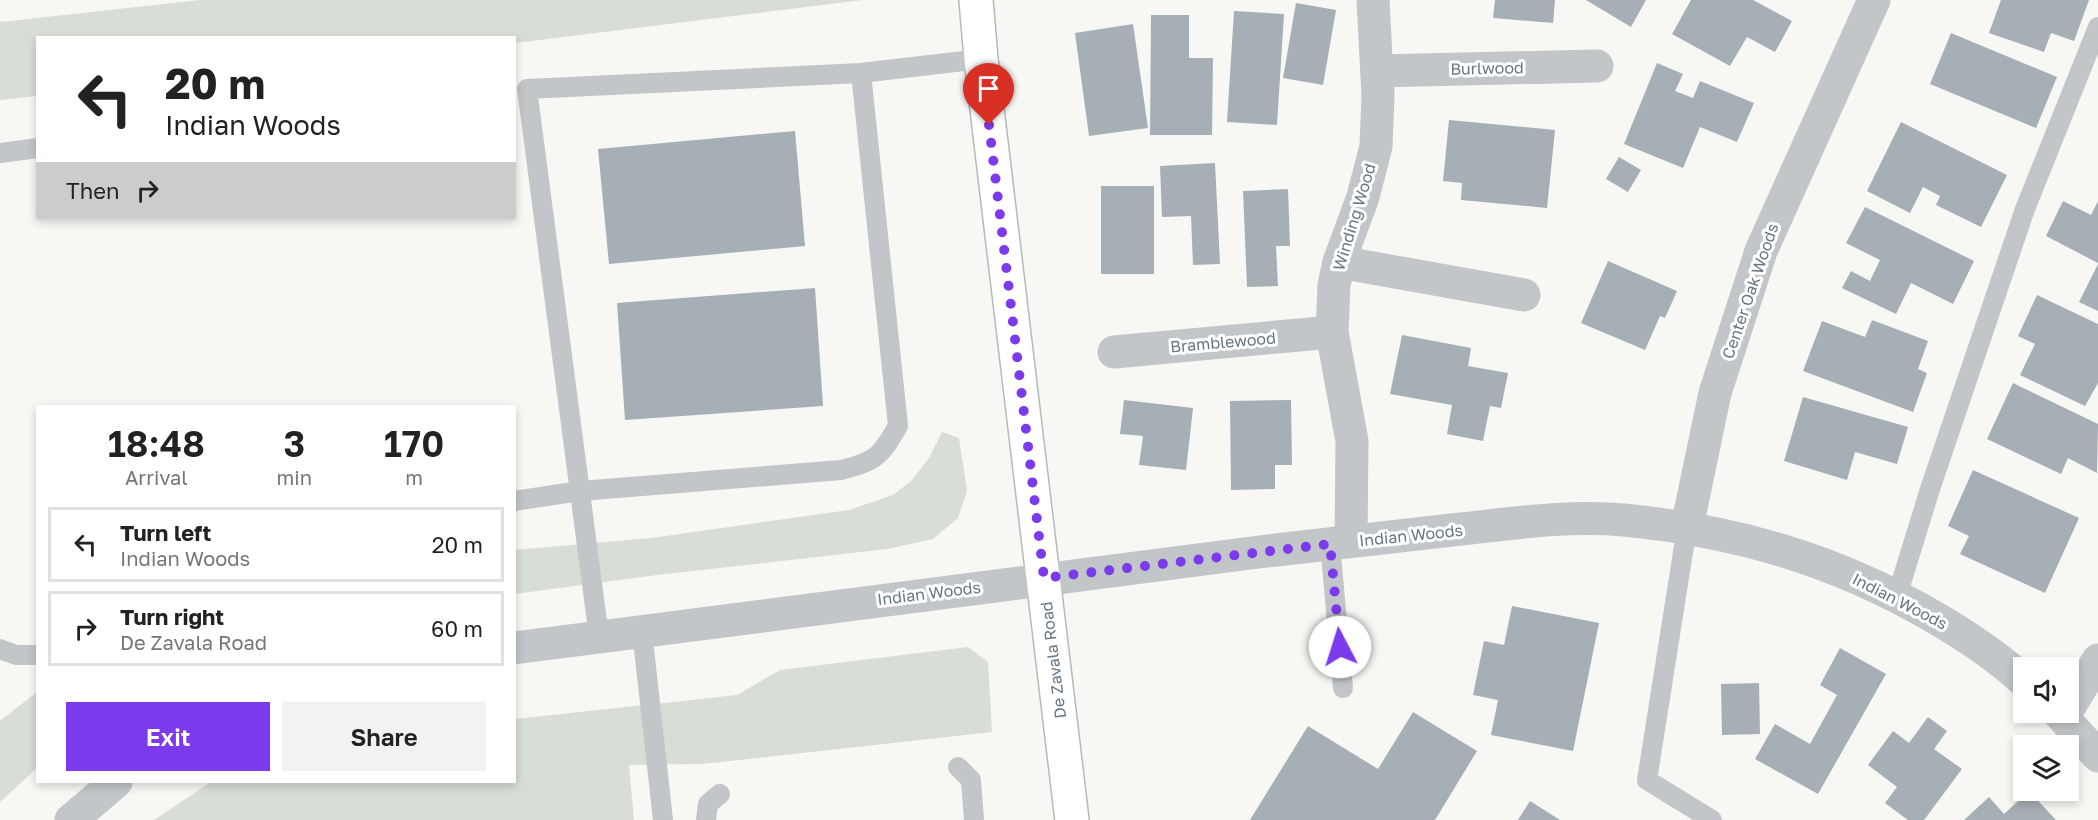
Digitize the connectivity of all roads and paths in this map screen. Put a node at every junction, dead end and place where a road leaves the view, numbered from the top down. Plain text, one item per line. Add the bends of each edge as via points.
1 (976, 0) edge
2 (1373, 0) edge
3 (1874, 0) edge
4 (2098, 27) edge
5 (981, 59) junction
6 (1597, 66) dead end
7 (1377, 71) junction
8 (861, 73) junction
9 (521, 90) edge
10 (36, 148) edge
11 (0, 153) edge
12 (1339, 262) junction
13 (1524, 295) dead end
14 (1332, 332) junction
15 (1114, 352) dead end
16 (580, 491) junction
17 (516, 501) edge
18 (1687, 528) junction
19 (1340, 543) junction
20 (1044, 578) junction
21 (1897, 596) junction
22 (642, 631) junction
23 (599, 637) junction
24 (516, 648) edge
25 (0, 649) edge
26 (36, 655) edge
27 (2098, 660) edge
28 (2013, 673) edge
29 (1343, 688) dead end
30 (2079, 690) edge
31 (2072, 723) edge
32 (2098, 756) edge
33 (958, 767) dead end
34 (115, 783) edge
35 (720, 794) dead end
36 (71, 820) edge
37 (663, 820) edge
38 (706, 820) edge
39 (974, 820) edge
40 (1072, 820) edge
41 (1713, 820) edge

1 - 5 main road, De Zavala Road
2 - 7 street, Winding Wood
3 - 18 street, Center Oak Woods via 1761,251 1715,393
4 - 21 lane via 2025,209
5 - 8 lane
5 - 20 main road, De Zavala Road
6 - 7 street, Burlwood
7 - 12 street, Winding Wood via 1376,146 1364,197
8 - 9 lane
8 - 16 lane via 898,426 885,450 868,463 842,470
9 - 16 lane
10 - 11 lane
12 - 13 street
12 - 14 street, Winding Wood
14 - 15 street, Bramblewood
14 - 19 street, Winding Wood via 1352,441
16 - 17 lane
16 - 23 lane
18 - 19 street, Indian Woods via 1620,520 1548,519
18 - 21 street, Indian Woods via 1763,543 1831,566
18 - 41 lane via 1647,780
19 - 20 street, Indian Woods
19 - 29 lane
20 - 22 street, Indian Woods
20 - 40 main road, De Zavala Road
21 - 28 street, Indian Woods via 1959,632
22 - 23 street, Indian Woods
22 - 37 lane
23 - 24 street, Indian Woods
25 - 26 lane via 16,655
27 - 30 street
31 - 32 street
33 - 39 lane via 971,780
34 - 36 street
35 - 38 lane via 708,804

